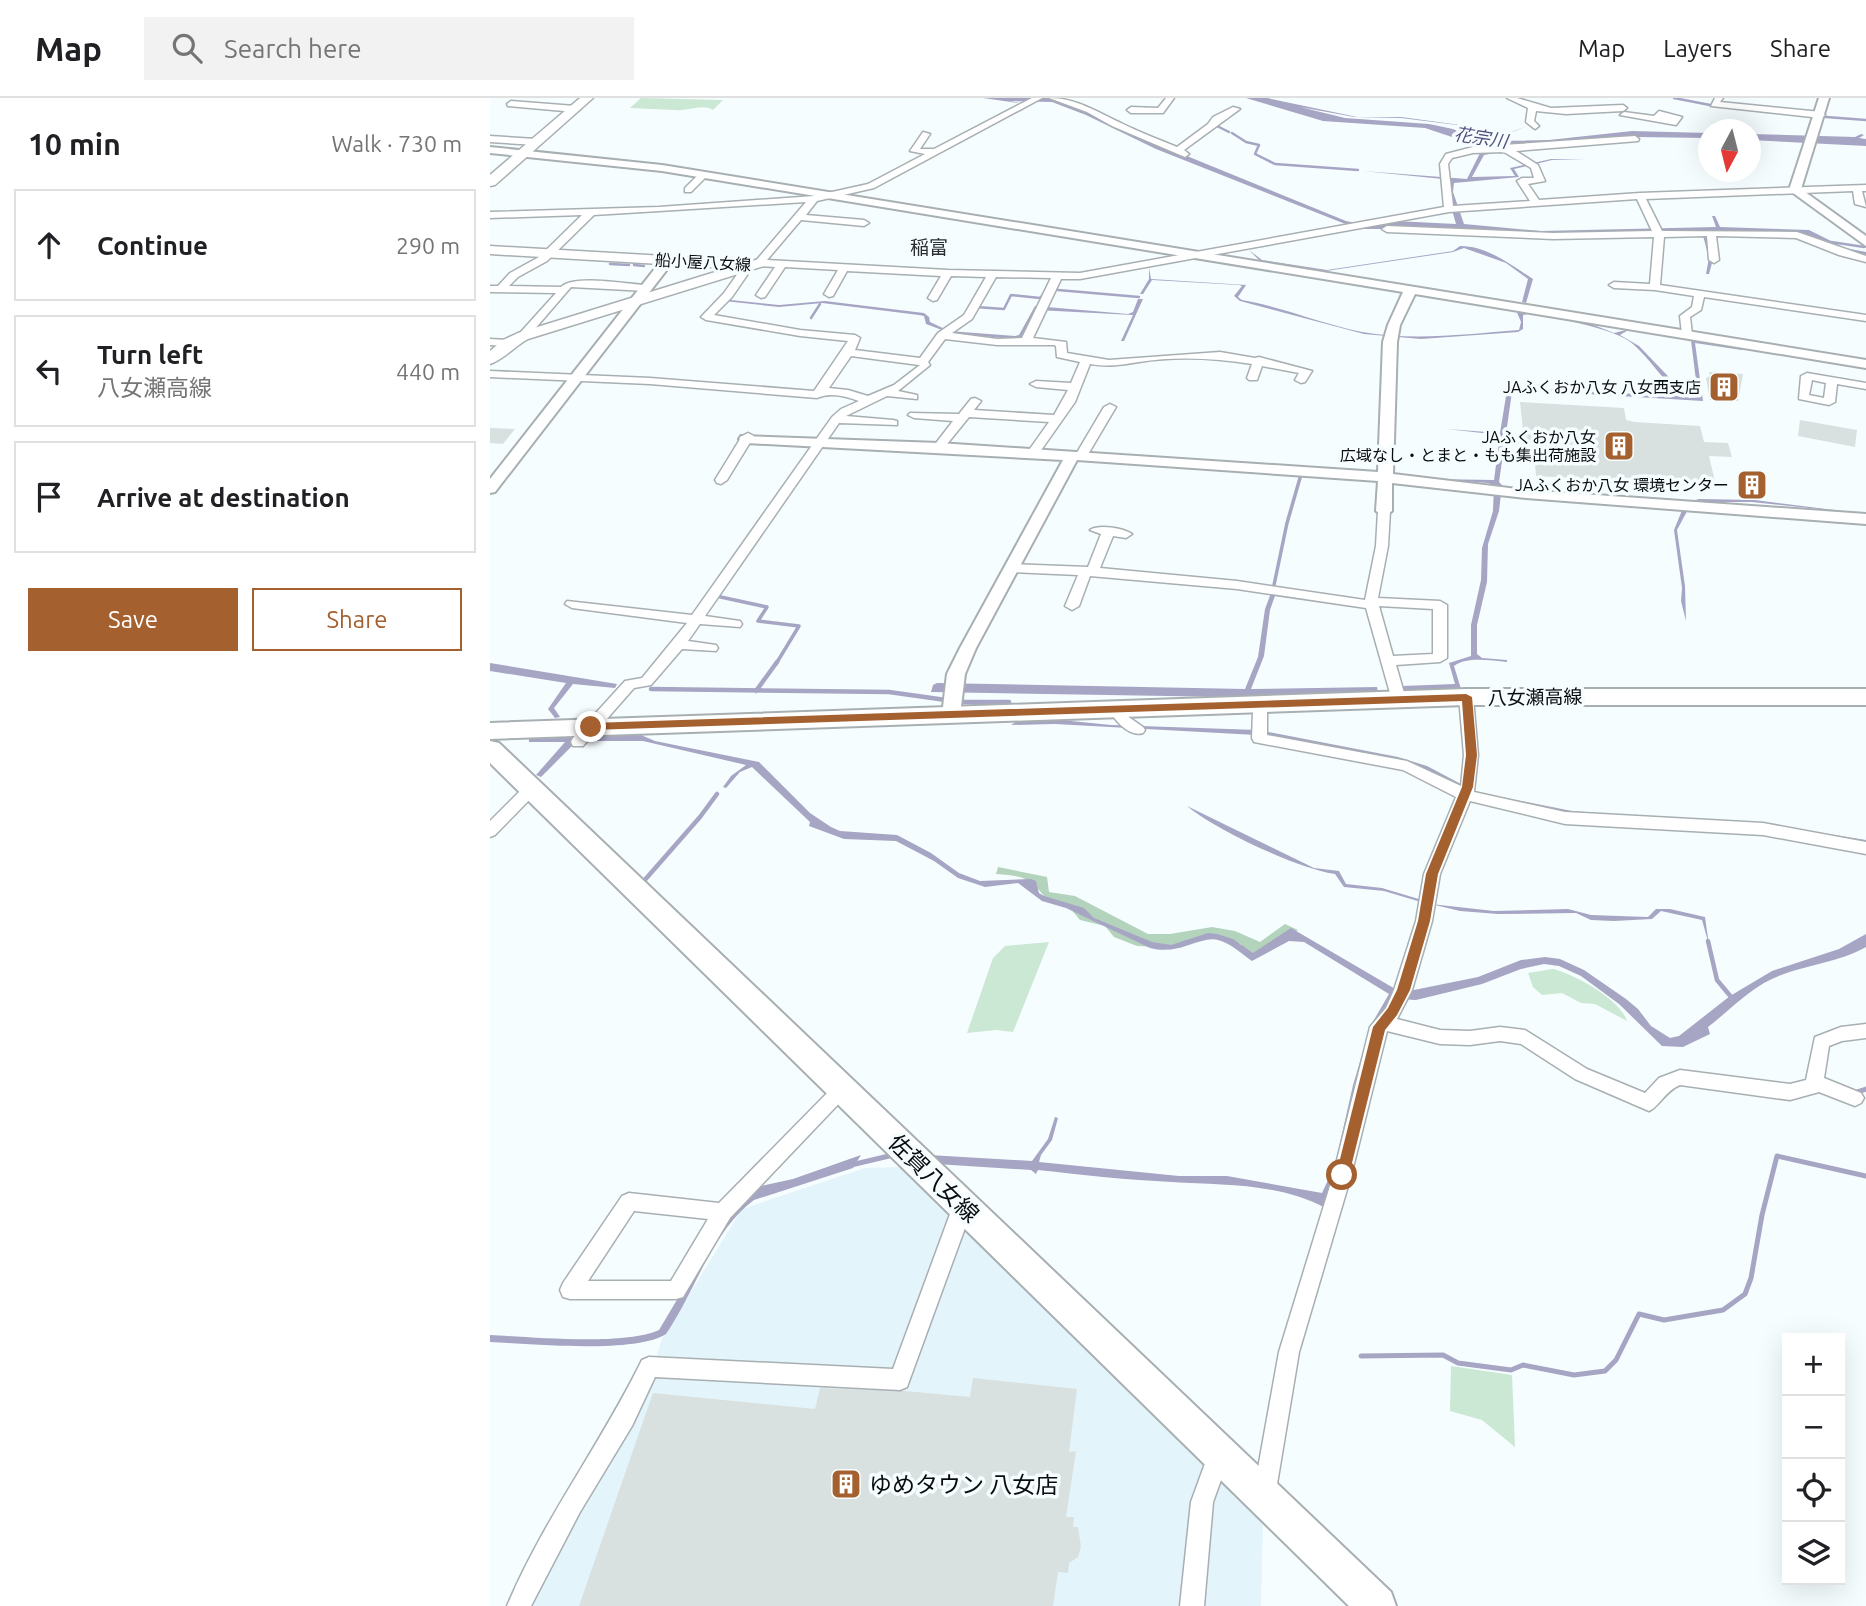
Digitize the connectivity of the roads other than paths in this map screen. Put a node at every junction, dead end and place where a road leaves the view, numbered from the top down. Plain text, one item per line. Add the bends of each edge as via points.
1 (587, 98) edge
2 (1038, 98) edge
3 (1053, 98) edge
4 (1170, 98) edge
5 (1629, 98) edge
6 (1718, 98) edge
7 (1825, 98) edge
8 (1513, 101) edge
9 (511, 104) dead end
10 (569, 108) junction
11 (1532, 108) junction
12 (1236, 109) dead end
13 (1131, 110) dead end
14 (1160, 111) junction
15 (1821, 116) junction
16 (1625, 120) junction
17 (1657, 120) dead end
18 (1125, 127) junction
19 (1535, 127) dead end
20 (926, 134) dead end
21 (490, 139) edge
22 (536, 142) junction
23 (1506, 149) junction
24 (490, 150) edge
25 (524, 152) junction
26 (937, 153) junction
27 (704, 174) junction
28 (490, 182) edge
29 (1862, 188) edge
30 (688, 190) dead end
31 (1795, 190) junction
32 (829, 195) junction
33 (1640, 196) junction
34 (814, 199) junction
35 (1536, 202) junction
36 (1866, 204) edge
37 (1449, 209) junction
38 (591, 212) junction
39 (490, 215) edge
40 (801, 217) junction
41 (864, 223) dead end
42 (1346, 229) junction
43 (1711, 233) junction
44 (1660, 234) junction
45 (1866, 242) edge
46 (490, 250) edge
47 (548, 253) junction
48 (1202, 255) junction
49 (1866, 258) edge
50 (668, 260) junction
51 (1714, 260) dead end
52 (782, 264) junction
53 (753, 266) junction
54 (844, 268) junction
55 (948, 274) junction
56 (992, 275) junction
57 (1057, 277) junction
58 (1614, 285) dead end
59 (1656, 287) junction
60 (496, 289) edge
61 (1411, 289) junction
62 (564, 290) junction
63 (642, 294) junction
64 (829, 294) dead end
65 (1700, 294) junction
66 (761, 295) dead end
67 (933, 298) dead end
68 (1866, 318) edge
69 (945, 332) junction
70 (1687, 334) junction
71 (516, 340) junction
72 (1027, 340) junction
73 (490, 342) edge
74 (848, 352) junction
75 (490, 359) edge
76 (1086, 361) junction
77 (923, 362) junction
78 (1258, 363) junction
79 (1866, 364) edge
80 (490, 374) edge
81 (576, 378) junction
82 (1253, 379) dead end
83 (1301, 380) dead end
84 (1832, 381) dead end
85 (1037, 384) dead end
86 (1866, 386) edge
87 (1076, 387) junction
88 (821, 391) junction
89 (887, 393) junction
90 (913, 397) dead end
91 (868, 400) junction
92 (975, 401) dead end
93 (1110, 407) dead end
94 (914, 415) dead end
95 (963, 415) junction
96 (836, 419) junction
97 (1058, 419) junction
98 (893, 423) dead end
99 (747, 438) joint
100 (820, 442) junction
101 (939, 447) junction
102 (1033, 453) junction
103 (1077, 455) junction
104 (1385, 477) junction
105 (721, 481) dead end
106 (490, 489) edge
107 (1496, 490) joint
108 (1687, 505) joint
109 (1384, 511) joint
110 (1866, 519) edge
111 (1126, 534) dead end
112 (1011, 568) junction
113 (1089, 570) junction
114 (572, 604) dead end
115 (1372, 604) junction
116 (1072, 606) dead end
117 (696, 620) junction
118 (735, 624) dead end
119 (679, 644) junction
120 (711, 648) dead end
121 (1388, 661) junction
122 (1466, 697) junction
123 (1866, 697) edge
124 (1399, 699) junction
125 (952, 710) junction
126 (1259, 710) dead end
127 (490, 731) edge
128 (584, 735) junction
129 (490, 749) edge
130 (531, 789) junction
131 (1466, 792) junction
132 (490, 831) edge
133 (1866, 848) edge
134 (1384, 1023) junction
135 (1866, 1031) edge
136 (1814, 1082) junction
137 (842, 1089) junction
138 (1855, 1098) dead end
139 (963, 1206) junction
140 (723, 1212) junction
141 (1219, 1455) junction
142 (1264, 1499) junction
143 (519, 1606) edge
144 (1192, 1606) edge
145 (1377, 1606) edge

1 - 10 main road
2 - 26 street
3 - 18 street
4 - 14 street
5 - 16 street
6 - 15 street via 1714,104
7 - 15 street
8 - 11 street
9 - 10 street
10 - 22 main road
11 - 16 street via 1571,102
11 - 19 street via 1530,122
12 - 18 street via 1214,121 1179,156
13 - 14 street
14 - 18 street
15 - 31 street
16 - 17 street
16 - 23 street via 1635,139
20 - 26 street via 914,151
21 - 22 street
22 - 25 main road
23 - 35 street via 1535,167 1540,181 1522,181
23 - 37 street via 1462,152 1445,159
24 - 25 street
25 - 27 street
25 - 28 main road
26 - 32 street via 871,186
27 - 30 street
27 - 32 street
29 - 31 street
29 - 36 street via 1858,202
31 - 33 street
31 - 45 street
32 - 34 street
32 - 48 street
33 - 35 street
33 - 44 street
34 - 38 street
34 - 40 street
35 - 37 street
37 - 42 street
38 - 39 street
38 - 47 street
40 - 41 street
40 - 53 street
42 - 44 street via 1553,236
42 - 48 street
43 - 44 street
43 - 49 street via 1797,235
43 - 51 street
44 - 59 street
46 - 47 main road, 船小屋八女線
47 - 50 main road, 船小屋八女線
47 - 60 street
48 - 57 street via 1099,275
48 - 61 street
50 - 53 main road, 船小屋八女線
50 - 63 street
52 - 53 street
52 - 54 street
52 - 66 street
53 - 63 main road, 船小屋八女線
53 - 74 street via 706,317 855,338
54 - 55 street
54 - 64 street
55 - 56 street
55 - 67 street
56 - 57 street
56 - 69 street via 968,317
57 - 72 street
58 - 59 street
59 - 65 street
60 - 62 street
61 - 70 street
61 - 104 street via 1392,336
62 - 63 street via 578,283
62 - 71 street
63 - 71 main road, 船小屋八女線
63 - 81 street
65 - 68 street
65 - 70 street via 1698,308 1685,316
69 - 72 street via 995,342
69 - 77 street
70 - 79 street
71 - 73 street
71 - 75 main road, 船小屋八女線
72 - 76 street via 1062,344 1061,355
74 - 77 street
74 - 88 street
76 - 78 street via 1125,364 1138,359 1220,355
76 - 87 street
77 - 89 street via 923,368
78 - 82 street
78 - 83 street via 1306,371
80 - 81 street
81 - 88 street via 817,395
81 - 106 street
84 - 86 street
85 - 87 street
87 - 97 street
88 - 91 street
89 - 90 street
89 - 91 street
91 - 96 street
92 - 95 street
93 - 103 street
94 - 95 street
95 - 97 street
95 - 101 street
96 - 98 street
96 - 100 street
97 - 102 street
99 - 100 street
99 - 105 street
100 - 101 street
100 - 117 street
101 - 102 street
102 - 103 street
103 - 104 street
103 - 112 street
104 - 107 street
104 - 109 street
107 - 108 street
108 - 110 street
109 - 115 street
111 - 113 street via 1102,531
112 - 113 street
112 - 125 street via 968,648
113 - 115 street via 1271,588
113 - 116 street
114 - 117 street
115 - 121 street
115 - 121 street via 1440,605 1440,658
117 - 118 street
117 - 119 street
119 - 120 street
119 - 128 street via 646,682 631,684
121 - 124 street
122 - 123 main road, 八女瀬高線
122 - 124 main road, 八女瀬高線
122 - 131 street via 1471,755
124 - 125 main road, 八女瀬高線
125 - 128 main road, 八女瀬高線
126 - 131 street via 1259,738 1407,766
127 - 128 main road, 八女瀬高線
129 - 130 main road, 佐賀八女線
130 - 132 street
130 - 137 main road, 佐賀八女線
131 - 133 street via 1565,818 1763,829
131 - 134 street via 1432,874 1424,921 1402,995
134 - 136 street via 1440,1037 1525,1037 1581,1074 1649,1103 1666,1081 1680,1076 1790,1092 1814,1086
134 - 142 street via 1379,1027 1342,1175 1289,1353
135 - 136 street via 1821,1042
136 - 138 street
137 - 139 main road, 佐賀八女線
137 - 140 street
139 - 141 main road, 佐賀八女線
139 - 143 street via 900,1380 649,1367
140 - 140 street via 676,1290 570,1290 629,1202
141 - 142 main road, 佐賀八女線
141 - 144 street via 1202,1502
142 - 145 main road, 佐賀八女線

